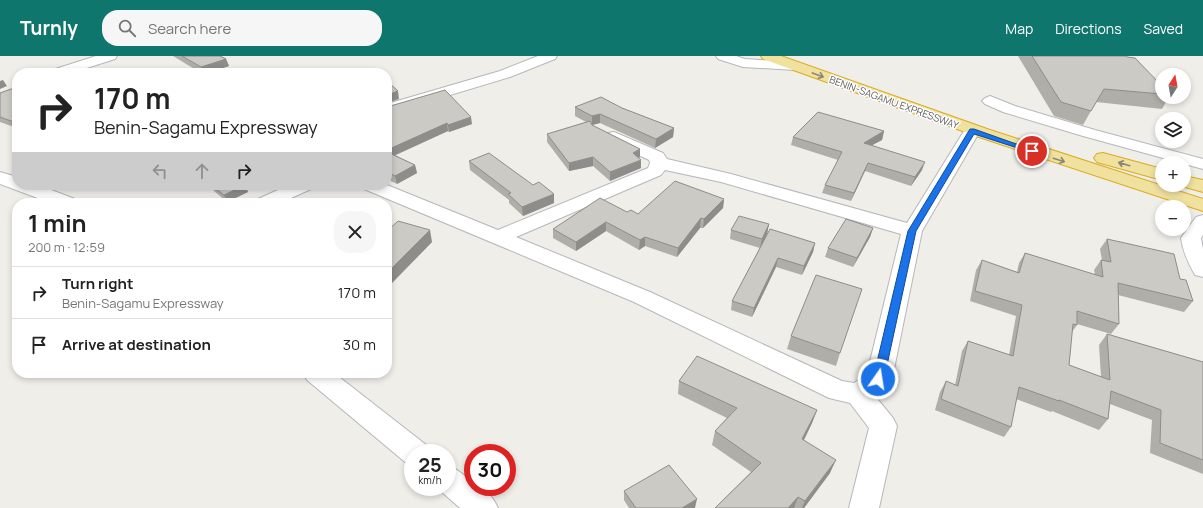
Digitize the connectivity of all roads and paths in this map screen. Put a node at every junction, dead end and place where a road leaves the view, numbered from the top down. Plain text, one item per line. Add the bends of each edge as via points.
1 (110, 56) edge
2 (550, 56) edge
3 (723, 56) edge
4 (768, 56) edge
5 (85, 59) edge
6 (800, 59) edge
7 (67, 68) edge
8 (990, 101) dead end
9 (392, 108) edge
10 (599, 129) edge
11 (972, 131) junction
12 (659, 163) junction
13 (1203, 164) edge
14 (1155, 173) edge
15 (0, 177) edge
16 (12, 182) edge
17 (1191, 183) edge
18 (1203, 186) edge
19 (34, 190) edge
20 (293, 190) edge
21 (384, 190) edge
22 (55, 198) edge
23 (275, 198) edge
24 (1203, 205) edge
25 (1203, 221) edge
26 (912, 231) junction
27 (498, 237) junction
28 (1203, 270) edge
29 (322, 378) edge
30 (858, 394) junction
31 (404, 444) edge
32 (456, 486) edge
33 (483, 508) edge
34 (864, 508) edge

1 - 5 street
2 - 9 street via 505,74
3 - 6 street via 743,63
4 - 6 highway, BENIN-SAGAMU EXPRESSWAY
5 - 7 street
6 -> 11 highway, BENIN-SAGAMU EXPRESSWAY
14 -> 6 highway, BENIN-SAGAMU EXPRESSWAY via 1077,151
8 - 13 street via 1089,133
10 - 12 street via 657,157
11 -> 24 highway, BENIN-SAGAMU EXPRESSWAY
11 - 26 street
12 - 26 street via 725,178
12 - 27 street via 655,171
15 - 16 street
17 - 18 highway
19 - 22 street
20 - 23 street
21 - 27 street
25 - 28 street via 1191,238 1193,252
26 - 30 street via 878,379
27 - 30 street via 642,297 838,391
29 - 31 street
30 - 34 street via 883,426
32 - 33 street

